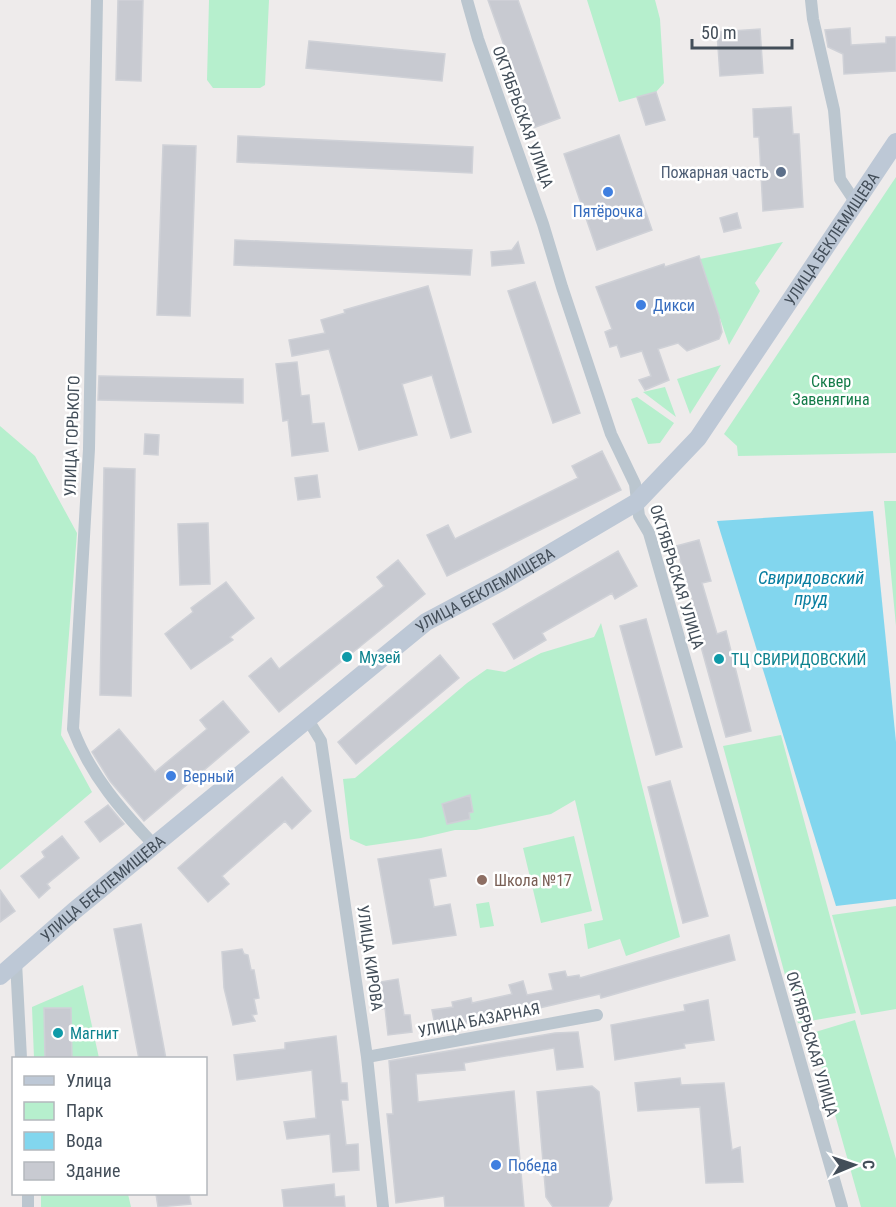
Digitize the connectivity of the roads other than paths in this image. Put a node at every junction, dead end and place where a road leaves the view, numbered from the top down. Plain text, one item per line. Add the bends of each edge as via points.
1 (97, 0) edge
2 (467, 0) edge
3 (811, 0) edge
4 (896, 142) edge
5 (856, 203) junction
6 (637, 502) junction
7 (307, 718) junction
8 (155, 846) junction
9 (16, 962) junction
10 (0, 976) edge
11 (597, 1015) dead end
12 (21, 1057) edge
13 (367, 1057) junction
14 (383, 1207) edge
15 (842, 1207) edge

1 - 8 street, УЛИЦА ГОРЬКОГО via 89,449 73,729 98,779
2 - 6 street, ОКТЯБРЬСКАЯ УЛИЦА
3 - 5 street via 834,110 840,180
4 - 5 main road, УЛИЦА БЕКЛЕМИЩЕВА
5 - 6 main road, УЛИЦА БЕКЛЕМИЩЕВА via 698,438
6 - 7 main road, УЛИЦА БЕКЛЕМИЩЕВА via 426,621
6 - 15 street, ОКТЯБРЬСКАЯ УЛИЦА
7 - 8 main road, УЛИЦА БЕКЛЕМИЩЕВА
7 - 13 street, УЛИЦА КИРОВА via 321,741
8 - 9 main road, УЛИЦА БЕКЛЕМИЩЕВА
9 - 10 main road, УЛИЦА БЕКЛЕМИЩЕВА
9 - 12 street
11 - 13 street, УЛИЦА БАЗАРНАЯ
13 - 14 street, УЛИЦА КИРОВА

